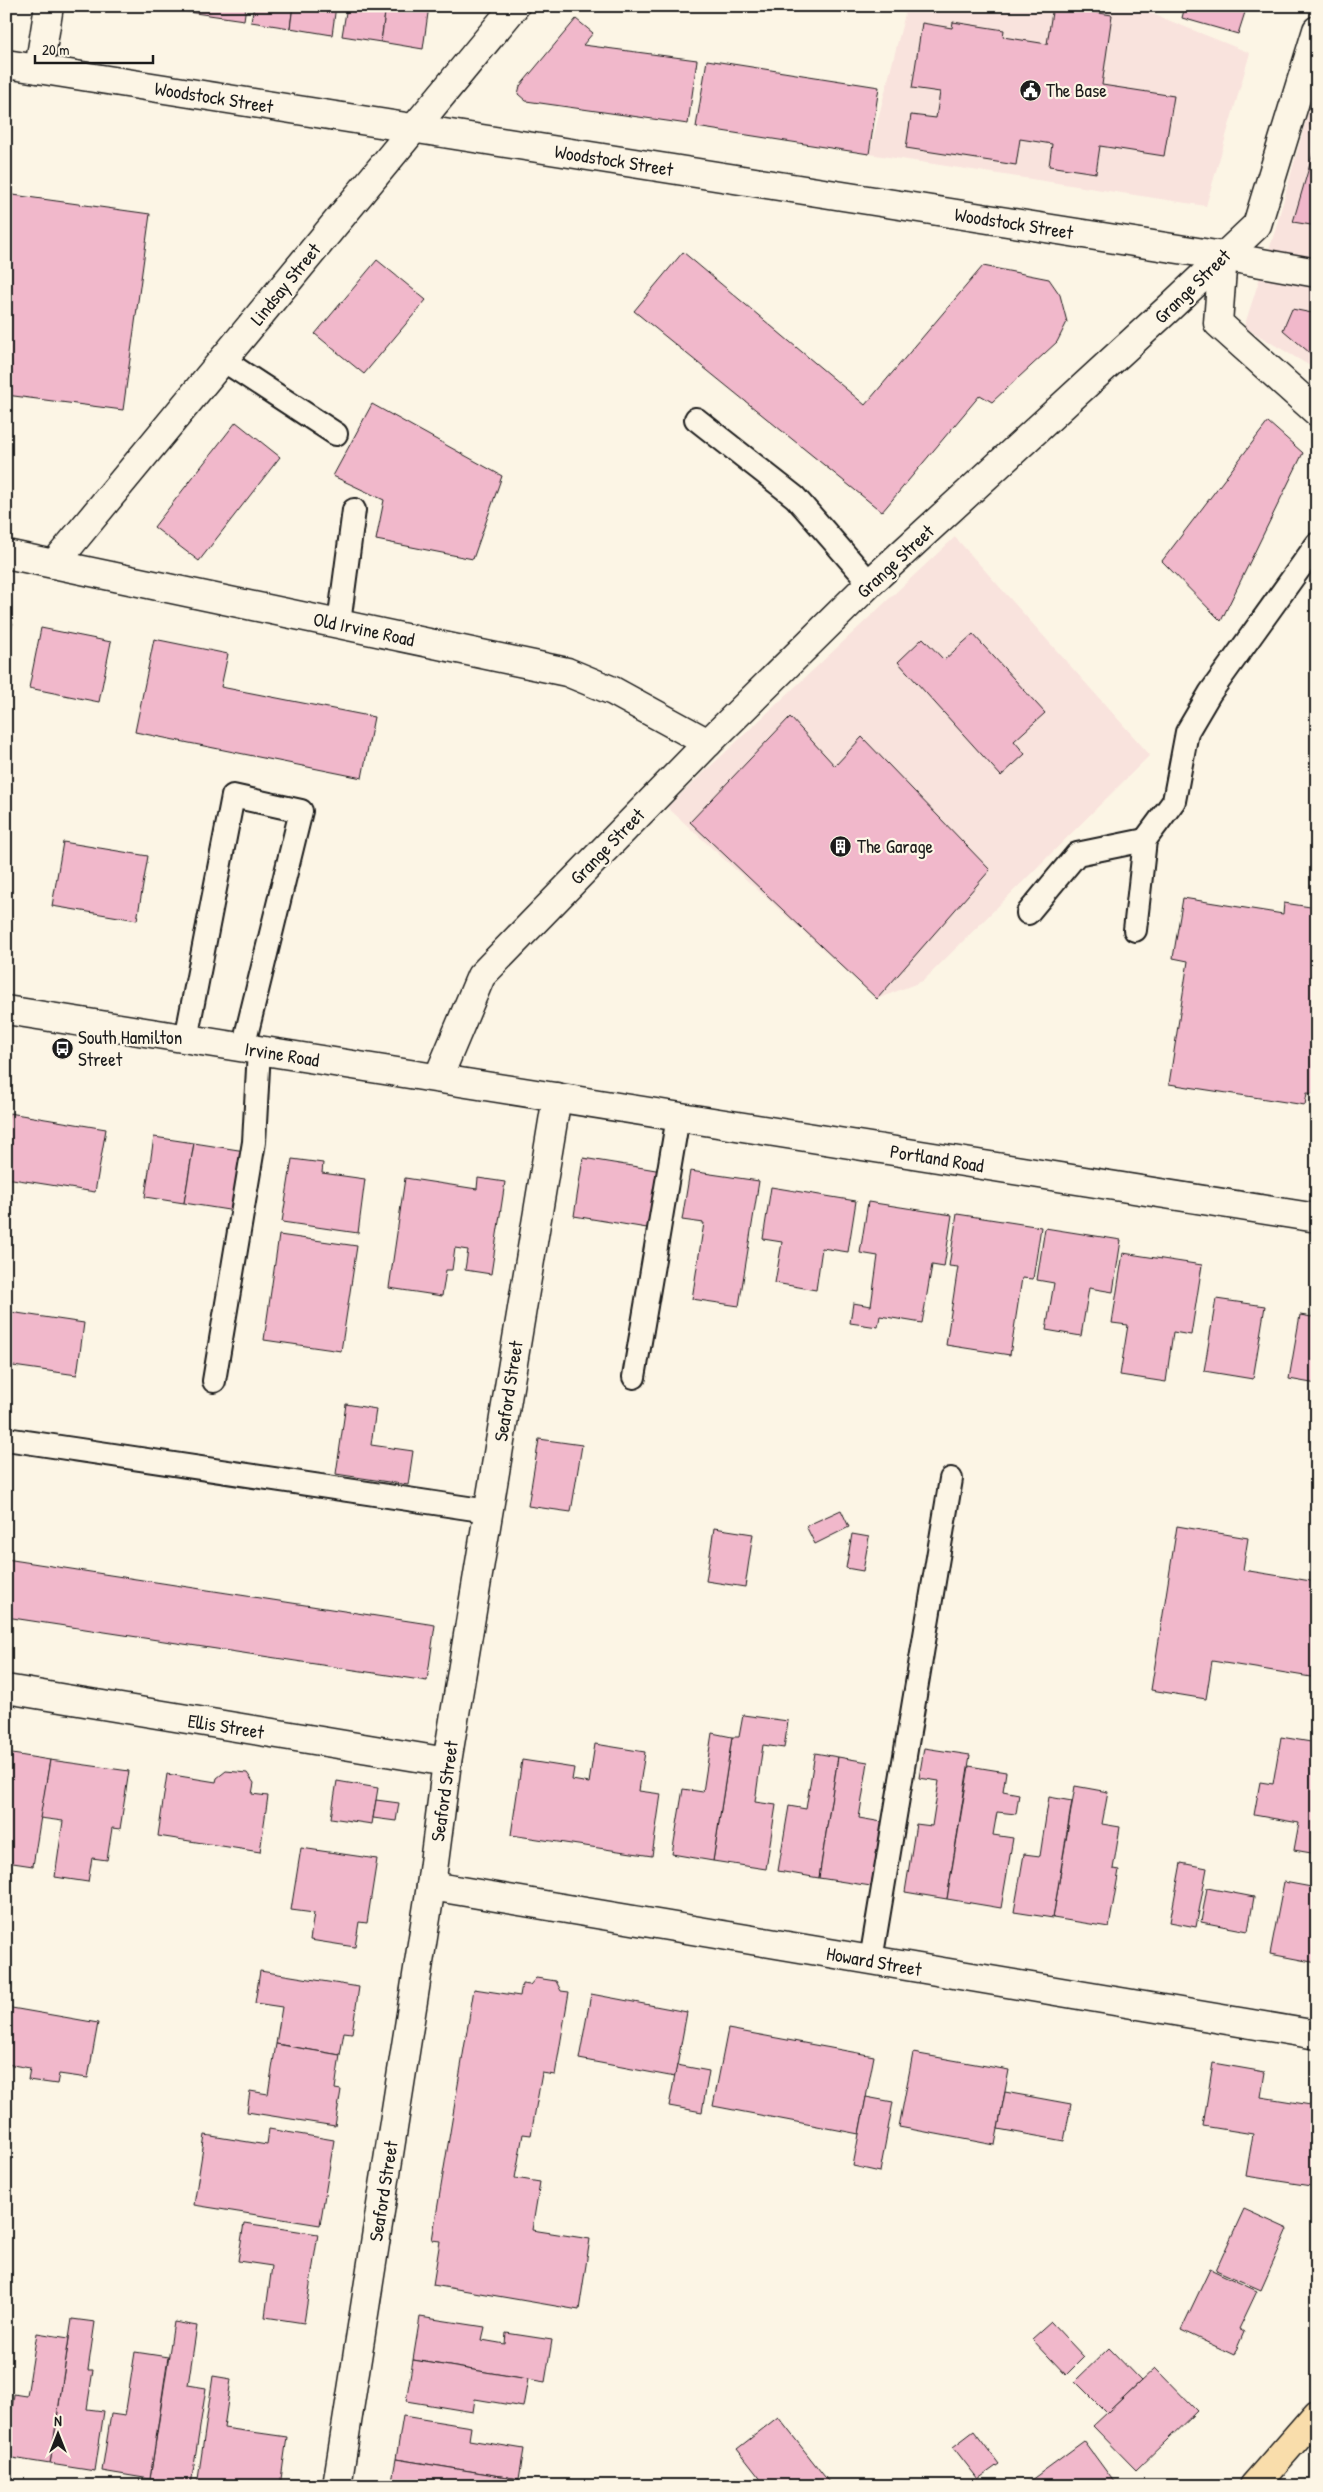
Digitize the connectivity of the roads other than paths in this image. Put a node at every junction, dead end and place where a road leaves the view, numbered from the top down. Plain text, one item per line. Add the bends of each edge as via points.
1 (49, 6) edge
2 (515, 6) edge
3 (1316, 38) edge
4 (6, 64) edge
5 (39, 69) junction
6 (413, 128) junction
7 (1222, 256) junction
8 (1317, 273) edge
9 (222, 360) junction
10 (1317, 412) edge
11 (696, 420) dead end
12 (336, 434) dead end
13 (354, 510) dead end
14 (1317, 544) edge
15 (6, 554) edge
16 (56, 563) junction
17 (870, 583) junction
18 (339, 623) junction
19 (708, 743) junction
20 (1145, 840) junction
21 (1028, 913) dead end
22 (1135, 930) dead end
23 (6, 1010) edge
24 (186, 1039) junction
25 (251, 1049) junction
26 (438, 1078) junction
27 (557, 1097) junction
28 (678, 1117) junction
29 (1317, 1218) edge
30 (634, 1377) dead end
31 (214, 1381) dead end
32 (6, 1439) edge
33 (951, 1479) dead end
34 (488, 1511) junction
35 (6, 1689) edge
36 (447, 1762) junction
37 (431, 1886) junction
38 (871, 1960) junction
39 (1317, 2035) edge
40 (1317, 2414) edge
41 (337, 2486) edge
42 (1254, 2486) edge

1 - 5 street
2 - 6 street, Lindsay Street
3 - 7 street, Grange Street via 1256,225
4 - 5 street, Woodstock Street
5 - 6 street, Woodstock Street
6 - 7 street, Woodstock Street
6 - 9 street, Lindsay Street
7 - 8 street, Woodstock Street
7 - 10 street via 1218,324
7 - 17 street, Grange Street
9 - 12 lane
9 - 16 street, Lindsay Street
11 - 17 lane via 795,497
13 - 18 lane
14 - 20 lane via 1210,693 1187,732 1174,801
15 - 16 street, Old Irvine Road
16 - 18 street, Old Irvine Road
17 - 19 street, Grange Street
18 - 19 street, Old Irvine Road via 567,672 613,690
19 - 26 street, Grange Street via 481,976
20 - 21 lane via 1077,854
20 - 22 lane
23 - 24 street, Irvine Road
24 - 25 street, Irvine Road
24 - 25 lane via 233,796 301,811
25 - 26 street, Irvine Road
25 - 31 lane via 254,1142
26 - 27 street, Irvine Road
27 - 28 street, Portland Road
27 - 34 street, Seaford Street
28 - 29 street, Portland Road
28 - 30 lane
32 - 34 lane
33 - 38 lane
34 - 36 street, Seaford Street
35 - 36 street, Ellis Street
36 - 37 street, Seaford Street
37 - 38 street, Howard Street
37 - 41 street, Seaford Street
38 - 39 street, Howard Street
40 - 42 main road

